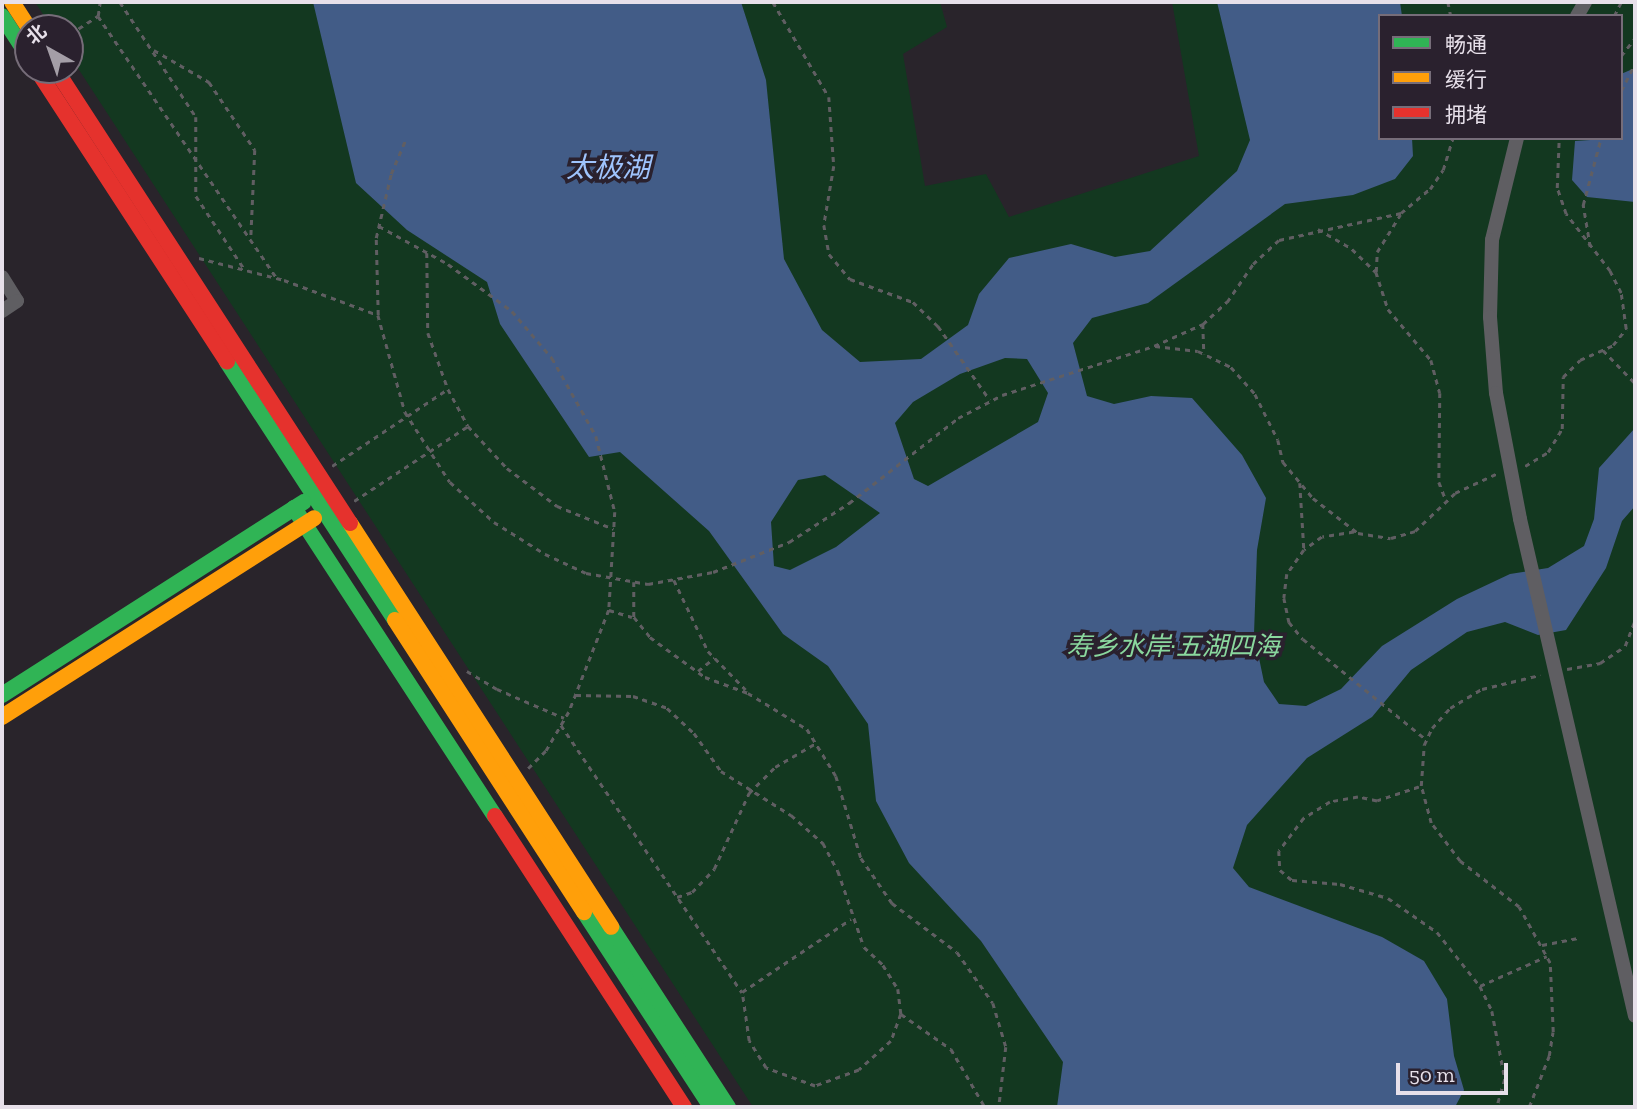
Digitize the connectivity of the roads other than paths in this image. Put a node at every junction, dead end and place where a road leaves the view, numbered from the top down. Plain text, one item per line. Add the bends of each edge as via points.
1 (2, 16) edge
2 (14, 35) edge
3 (46, 84) edge
4 (65, 84) edge
5 (1517, 140) edge
6 (2, 277) edge
7 (2, 311) edge
8 (318, 487) junction
9 (294, 508) junction
10 (332, 509) junction
11 (304, 524) junction
12 (2, 695) edge
13 (2, 717) edge
14 (1635, 1016) edge
15 (684, 1107) edge
16 (710, 1107) edge
17 (729, 1107) edge

1 - 2 street
3 - 8 street
4 - 8 street
5 - 14 street via 1492,240 1490,317 1496,393
6 - 7 street via 17,301
8 - 9 street
8 - 10 street
9 - 11 street
9 - 12 street
10 - 11 street
10 - 16 street
10 - 17 street
11 - 13 street
11 - 15 street

